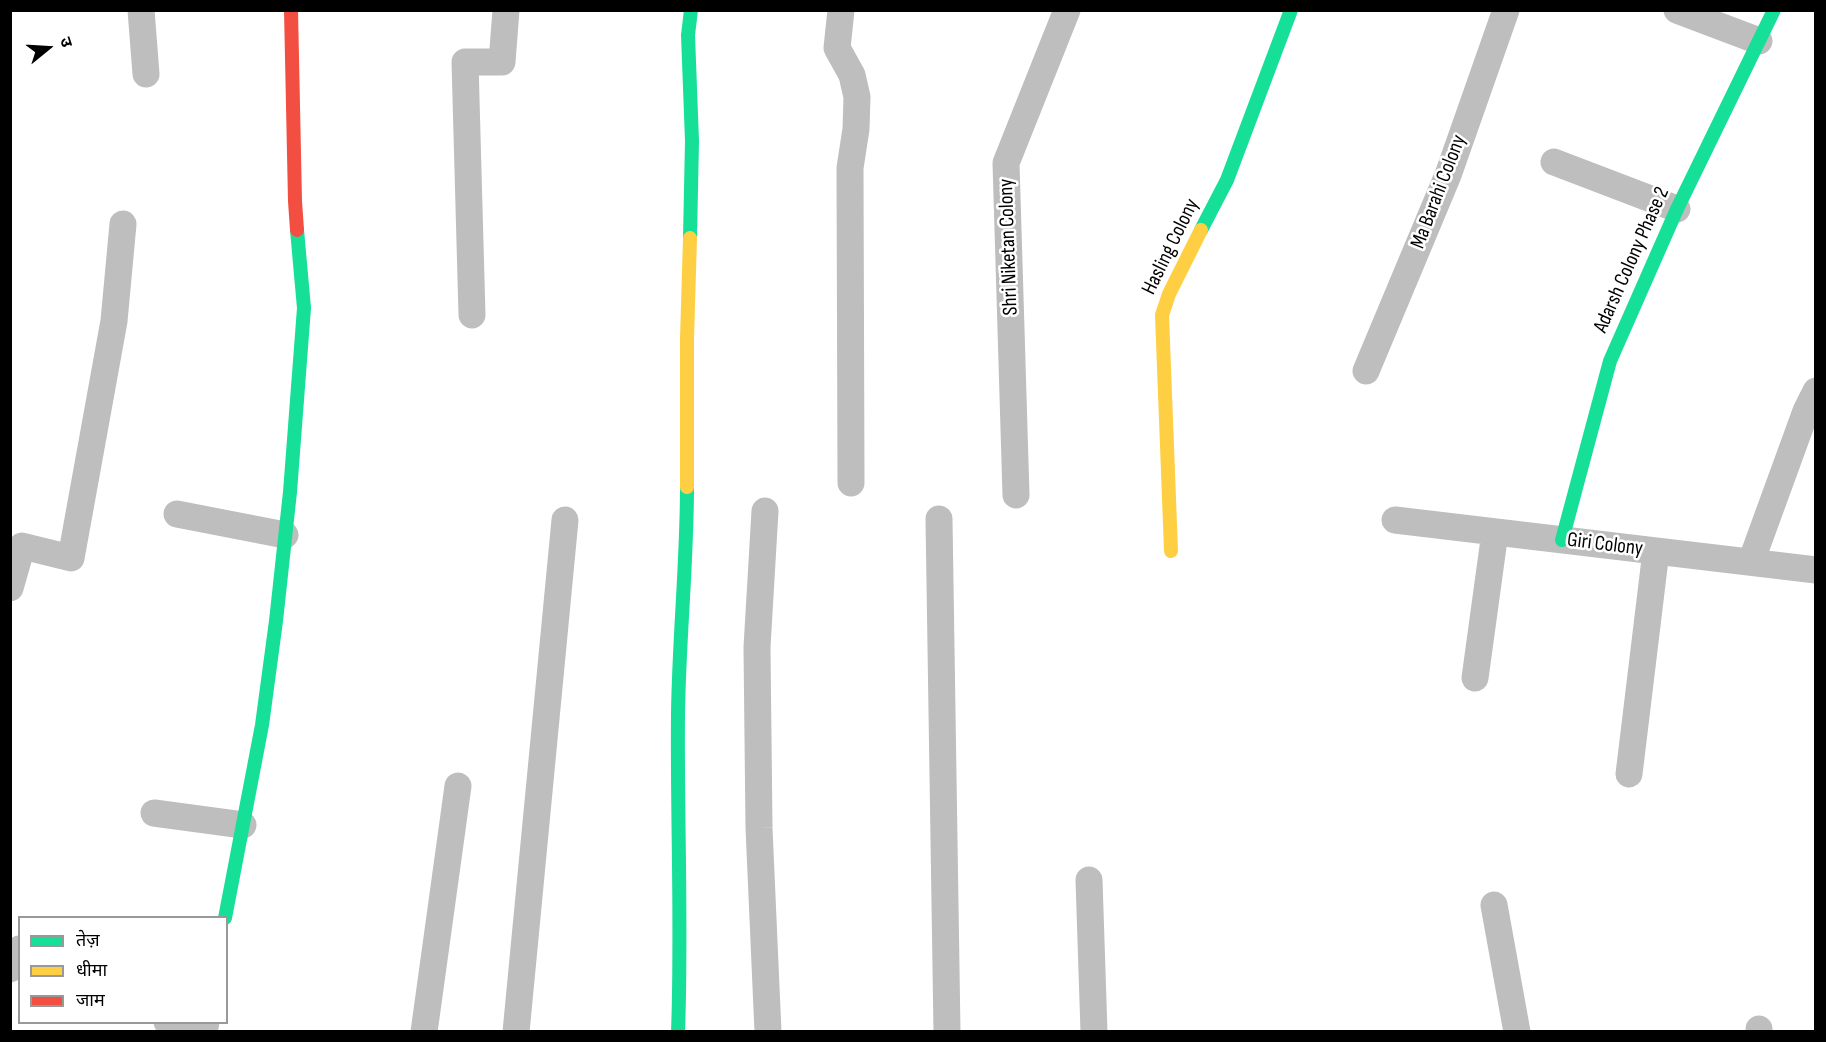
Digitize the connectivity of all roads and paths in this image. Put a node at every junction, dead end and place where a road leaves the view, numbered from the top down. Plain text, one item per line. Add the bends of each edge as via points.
1 (141, 10) edge
2 (291, 10) edge
3 (506, 10) edge
4 (691, 10) edge
5 (841, 10) edge
6 (1067, 10) edge
7 (1291, 10) edge
8 (1506, 10) edge
9 (1677, 10) edge
10 (1774, 10) edge
11 (1759, 41) junction
12 (146, 74) dead end
13 (1554, 162) dead end
14 (1677, 210) junction
15 (123, 224) dead end
16 (472, 315) dead end
17 (1366, 370) dead end
18 (1815, 391) edge
19 (851, 483) dead end
20 (1016, 495) dead end
21 (765, 510) dead end
22 (177, 514) dead end
23 (939, 519) dead end
24 (565, 520) dead end
25 (1395, 520) dead end
26 (1495, 532) junction
27 (285, 535) junction
28 (1562, 540) junction
29 (1171, 551) dead end
30 (1656, 551) junction
31 (1751, 562) junction
32 (1815, 570) edge
33 (10, 588) edge
34 (1475, 678) dead end
35 (1629, 774) dead end
36 (458, 786) dead end
37 (154, 813) dead end
38 (243, 825) junction
39 (1089, 880) dead end
40 (1494, 905) dead end
41 (225, 916) edge
42 (18, 951) edge
43 (10, 969) edge
44 (169, 1024) edge
45 (186, 1032) edge
46 (424, 1032) edge
47 (516, 1032) edge
48 (678, 1032) edge
49 (768, 1032) edge
50 (947, 1032) edge
51 (1094, 1032) edge
52 (1517, 1032) edge

1 - 12 street
2 - 27 street via 295,201 304,308
3 - 16 street via 501,62 465,62
4 - 48 street via 687,533 678,712
5 - 19 street via 837,48 852,75 857,97 850,168
6 - 20 street, Shri Niketan Colony via 1006,163
7 - 29 street, Hasling Colony via 1227,180 1162,315
8 - 17 street, Ma Barahi Colony via 1448,176
9 - 11 street
10 - 11 street, Adarsh Colony Phase 2
11 - 14 street, Adarsh Colony Phase 2
13 - 14 street
14 - 28 street, Adarsh Colony Phase 2 via 1610,361
15 - 33 street via 114,321 71,558 22,546
18 - 31 street
21 - 49 street via 758,658 759,828
22 - 27 street
23 - 50 street
24 - 47 street
25 - 26 street, Giri Colony
26 - 28 street, Giri Colony
26 - 34 street
27 - 38 street via 262,725
28 - 30 street, Giri Colony
30 - 31 street, Giri Colony
30 - 35 street
31 - 32 street, Giri Colony
36 - 46 street
37 - 38 street
38 - 41 street
39 - 51 street
40 - 52 street
42 - 43 street
44 - 45 street

